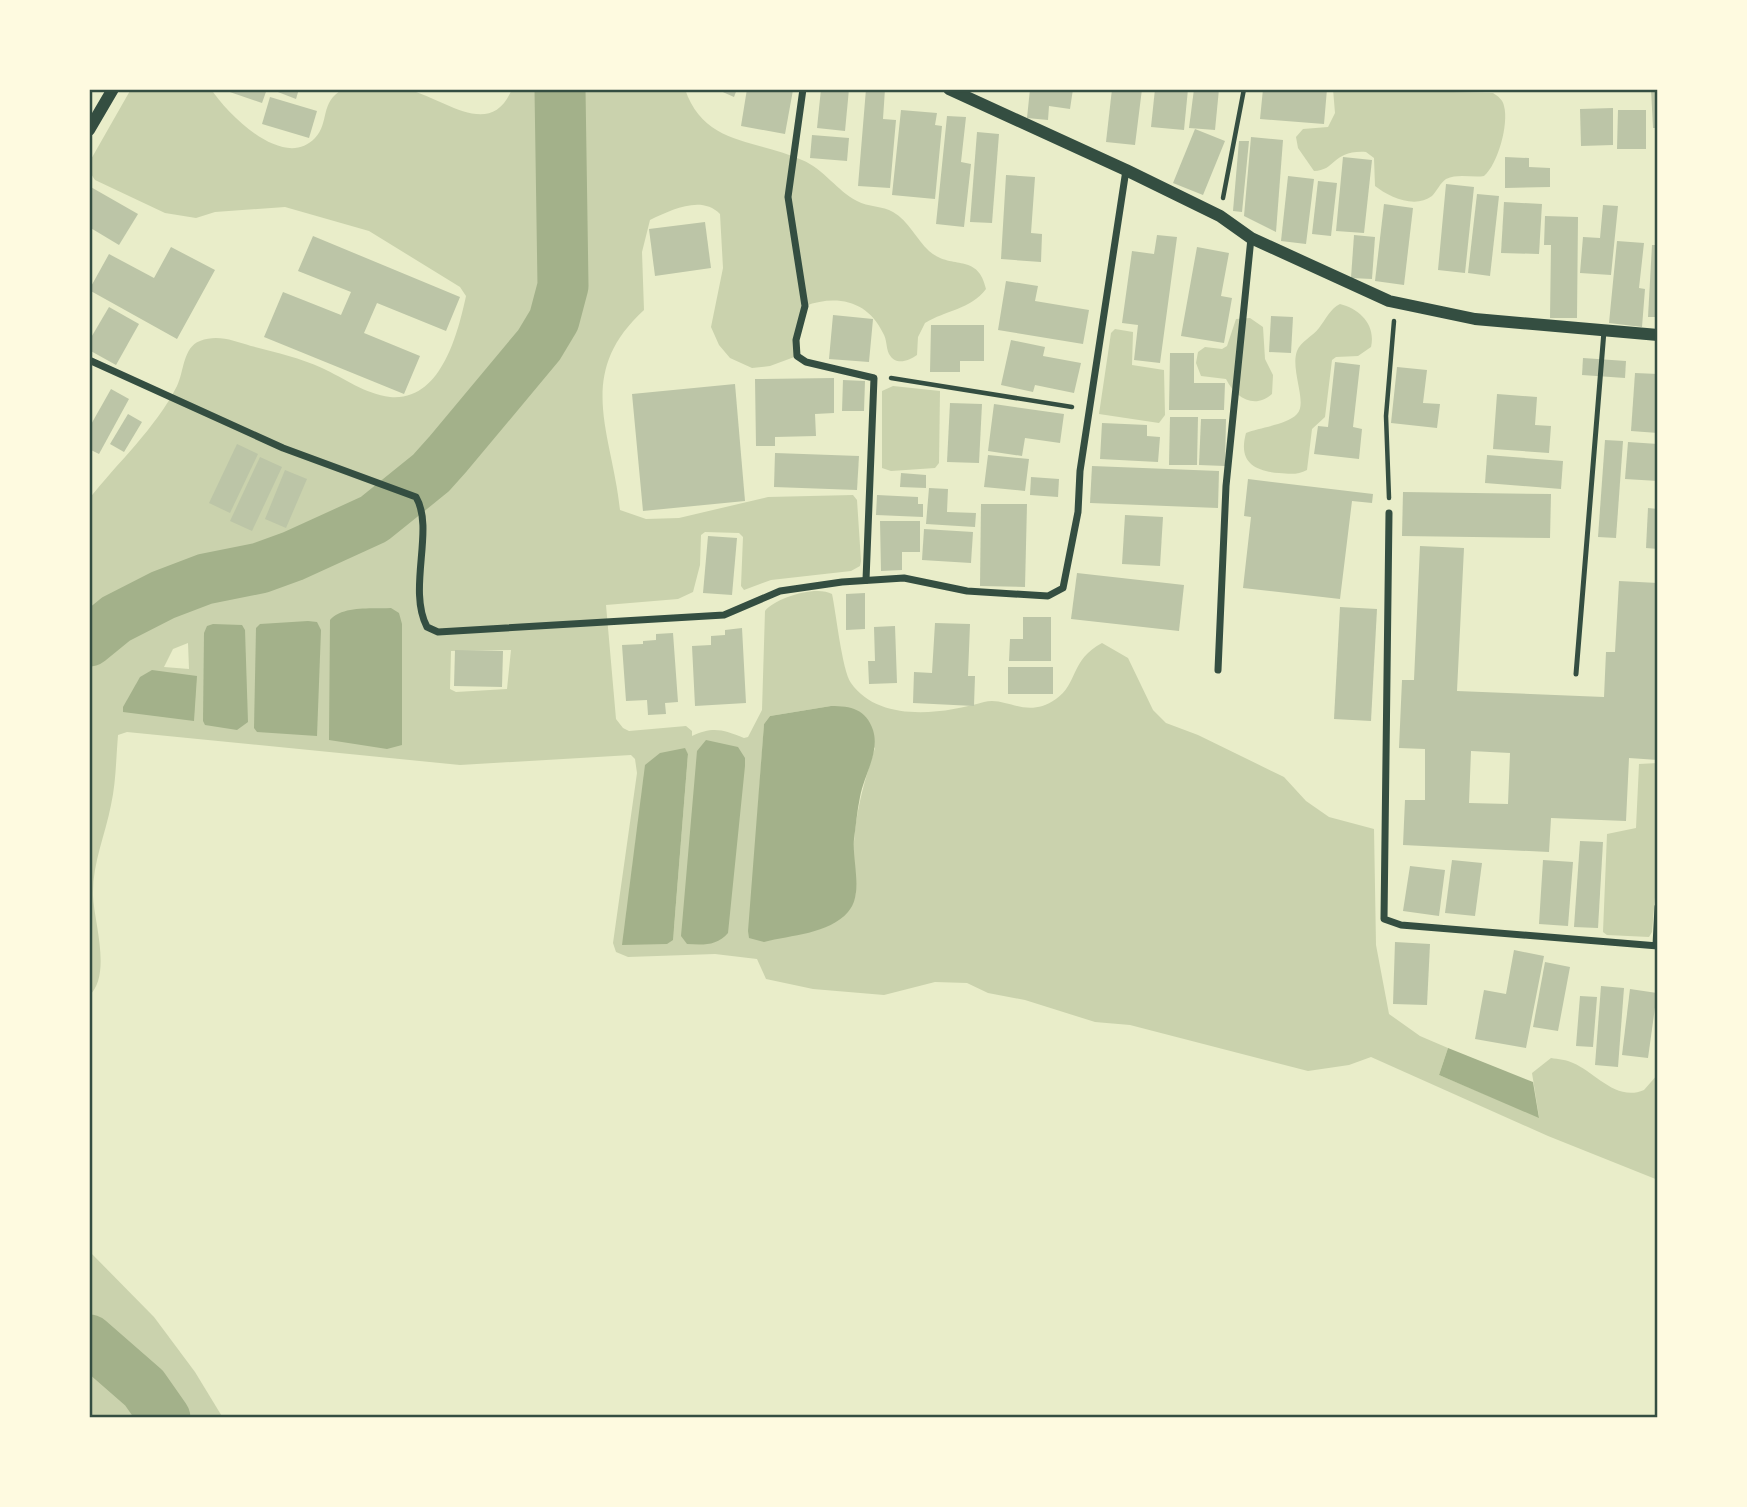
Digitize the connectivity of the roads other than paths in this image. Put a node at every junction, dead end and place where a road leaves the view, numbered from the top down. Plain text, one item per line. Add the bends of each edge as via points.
1 (113, 89) edge
2 (803, 89) edge
3 (949, 89) edge
4 (89, 130) edge
5 (1126, 170) junction
6 (1251, 238) junction
7 (1604, 331) junction
8 (1658, 335) edge
9 (89, 360) edge
10 (1389, 513) road end
11 (866, 580) junction
12 (1218, 670) dead end
13 (1576, 674) dead end
14 (1658, 907) edge
15 (1657, 946) edge

1 - 4 street
2 - 11 street via 788,197 805,306 796,340 797,356 874,378
3 - 5 street
5 - 6 street via 1220,216
5 - 11 street via 1080,471 1078,512 1063,588 1048,596 967,591 904,579
6 - 7 street via 1396,303 1475,319
6 - 12 street via 1226,485
7 - 8 street
7 - 13 lane
9 - 11 street via 283,448 416,497 422,512 420,610 427,627 438,632 724,615 780,592
10 - 15 street via 1384,919 1412,926
14 - 15 street

